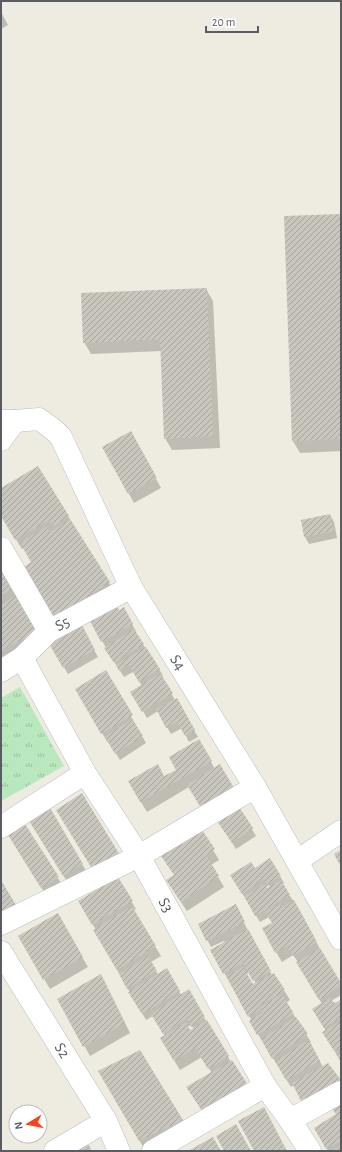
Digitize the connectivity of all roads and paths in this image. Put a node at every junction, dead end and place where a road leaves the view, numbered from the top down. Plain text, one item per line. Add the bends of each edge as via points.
1 (8, 421) edge
2 (1, 440) edge
3 (1, 548) edge
4 (131, 587) junction
5 (49, 631) junction
6 (22, 658) junction
7 (1, 671) edge
8 (85, 773) junction
9 (255, 787) junction
10 (1, 827) edge
11 (341, 831) edge
12 (139, 856) junction
13 (297, 861) junction
14 (1, 924) edge
15 (341, 939) edge
16 (1, 952) edge
17 (265, 1086) junction
18 (341, 1092) edge
19 (290, 1120) junction
20 (106, 1122) junction
21 (55, 1151) edge
22 (119, 1151) edge
23 (153, 1151) edge
24 (310, 1151) edge

1 - 2 street
1 - 4 street, S4 via 39,419 61,438
3 - 5 street
4 - 5 street, S5
4 - 9 street, S4
5 - 6 street, S5
6 - 7 street, S5
6 - 8 street, S3
8 - 10 street
8 - 12 street, S3
9 - 12 street
9 - 13 street, S4
11 - 13 street
12 - 14 street
12 - 17 street, S3
13 - 15 street, S4
16 - 20 street, S2
17 - 19 street, S3
17 - 23 street
18 - 19 street
19 - 24 street, S3
20 - 21 street
20 - 22 street, S2

